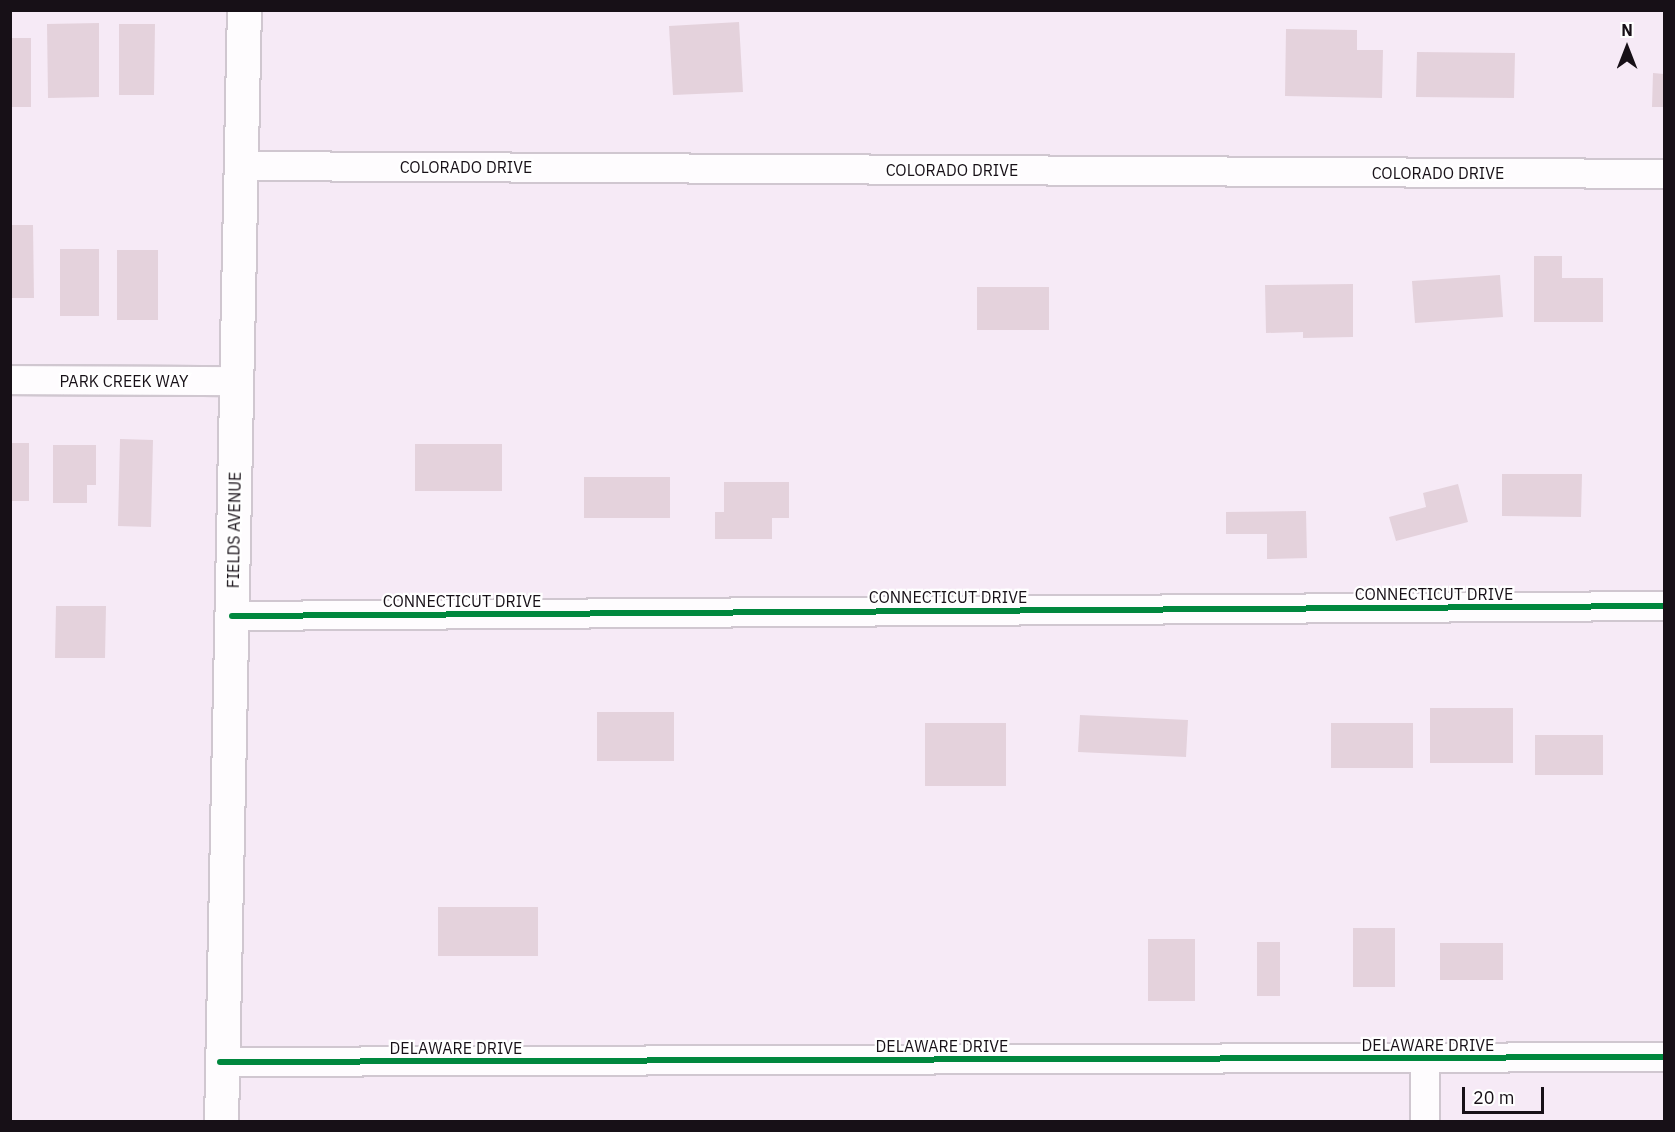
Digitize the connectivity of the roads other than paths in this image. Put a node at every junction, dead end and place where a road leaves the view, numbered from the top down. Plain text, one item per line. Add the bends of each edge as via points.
1 (244, 10) edge
2 (240, 166) junction
3 (1665, 174) edge
4 (10, 380) edge
5 (237, 381) junction
6 (1665, 606) edge
7 (232, 616) junction
8 (1665, 1057) edge
9 (1425, 1059) junction
10 (220, 1062) junction
11 (221, 1122) edge
12 (1425, 1122) edge

1 - 2 street, FIELDS AVENUE
2 - 3 street, COLORADO DRIVE
2 - 5 street, FIELDS AVENUE
4 - 5 street, PARK CREEK WAY
5 - 7 street, FIELDS AVENUE
6 - 7 street, CONNECTICUT DRIVE
7 - 10 street, FIELDS AVENUE
8 - 9 street, DELAWARE DRIVE
9 - 10 street, DELAWARE DRIVE
9 - 12 street
10 - 11 street, FIELDS AVENUE

